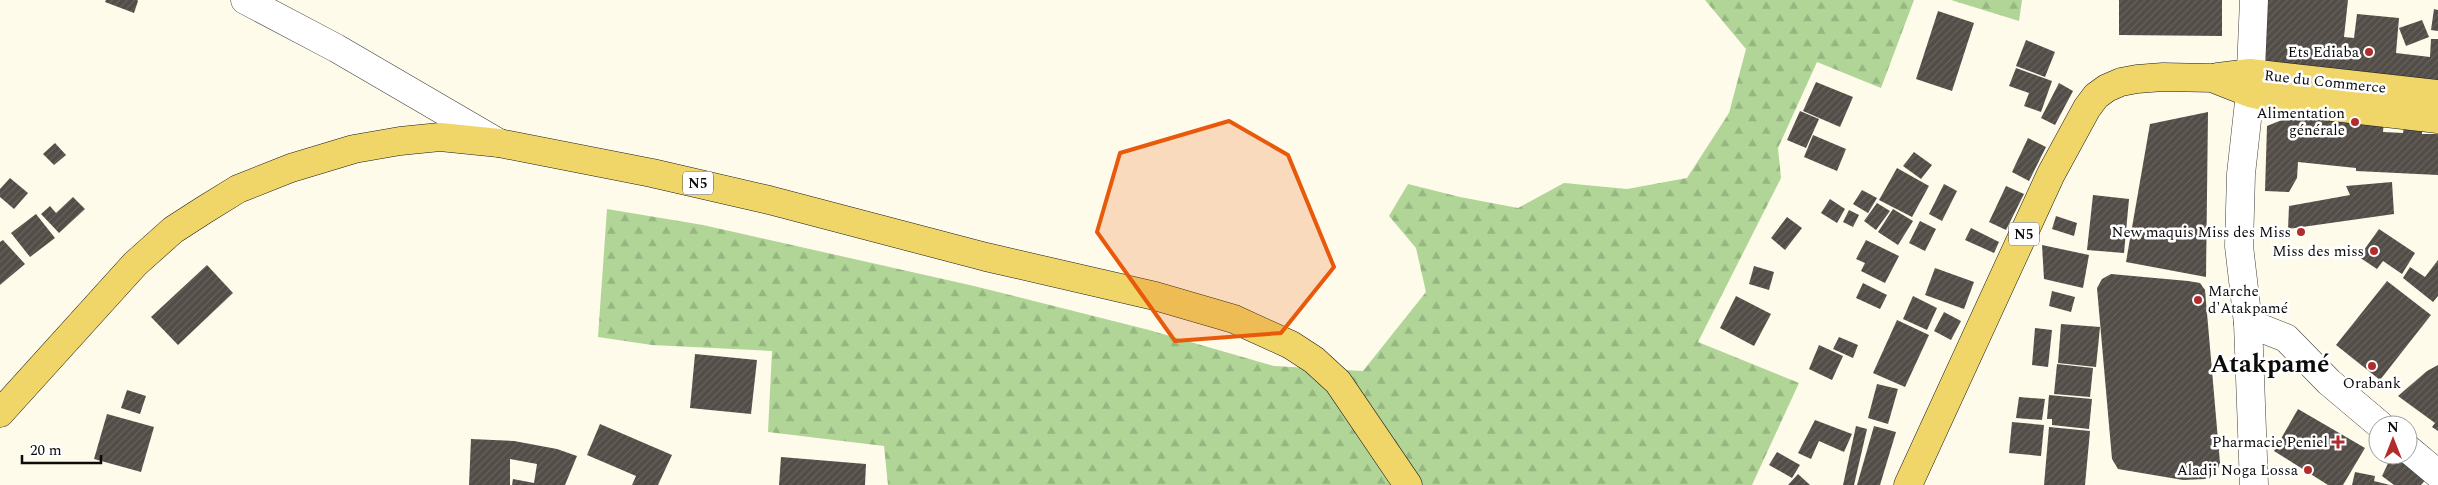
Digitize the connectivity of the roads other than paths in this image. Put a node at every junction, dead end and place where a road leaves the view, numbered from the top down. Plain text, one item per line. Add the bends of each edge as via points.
1 (245, 0) edge
2 (2254, 0) edge
3 (2250, 83) junction
4 (2438, 94) edge
5 (2438, 119) edge
6 (499, 143) junction
7 (2248, 323) junction
8 (0, 413) edge
9 (2368, 415) edge
10 (2418, 457) edge
11 (2438, 474) edge
12 (1408, 485) edge
13 (1908, 485) edge
14 (2254, 485) edge

1 - 6 street via 336,48
2 - 3 street
3 - 4 main road, Rue du Commerce / N5
3 - 5 main road, Rue du Commerce / N5 via 2290,102
3 - 7 street via 2239,246
3 - 13 main road, N5 via 2212,78 2137,79 2121,82 2096,96 2079,121 2052,174
6 - 8 main road, N5 via 440,137 354,149 291,168 238,189 173,230 135,264
6 - 12 main road, N5 via 769,200 986,257 1155,296 1234,319 1292,345 1338,382
7 - 9 street via 2286,338 2329,382
7 - 14 street
10 - 11 street

